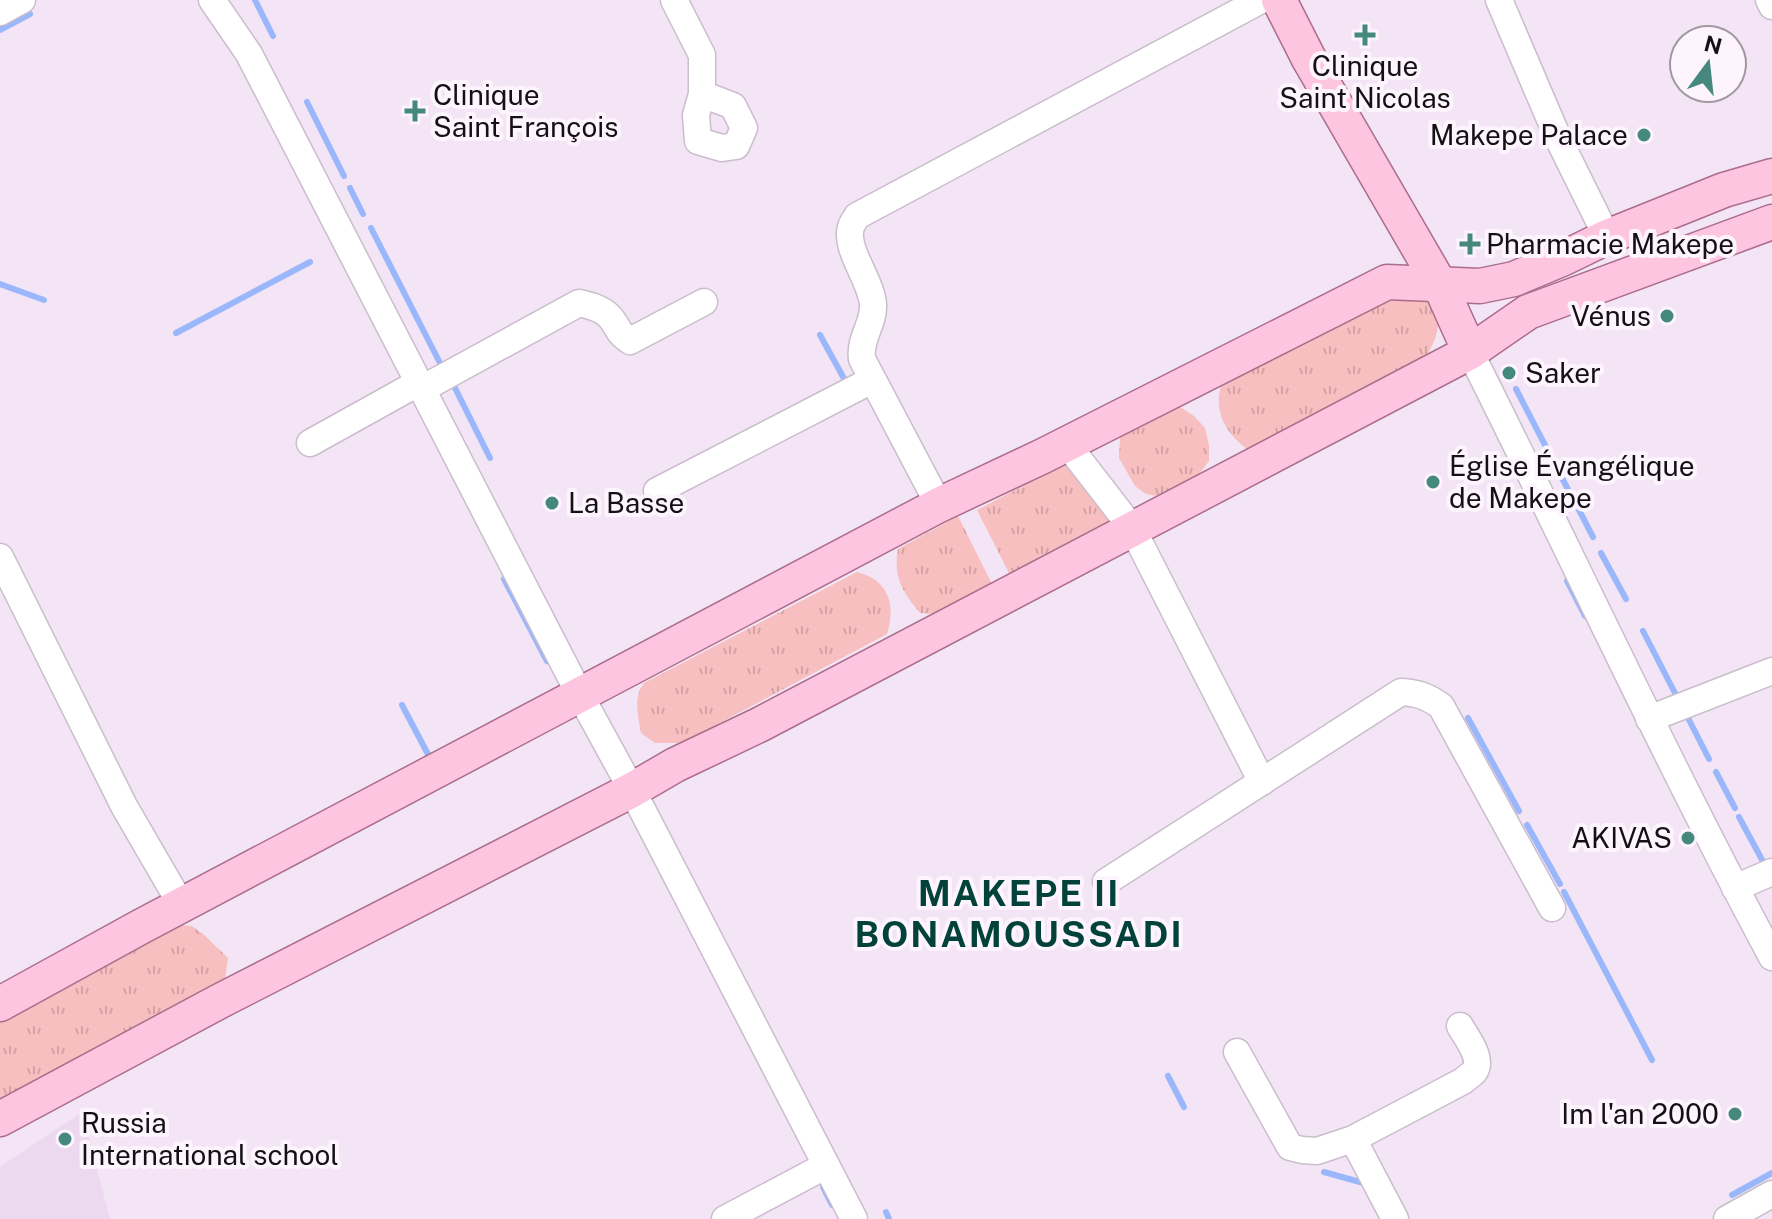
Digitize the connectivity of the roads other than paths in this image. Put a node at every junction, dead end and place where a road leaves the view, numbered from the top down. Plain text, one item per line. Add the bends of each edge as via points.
1 (22, 0) edge
2 (212, 0) edge
3 (232, 0) edge
4 (674, 0) edge
5 (1261, 0) edge
6 (1279, 0) edge
7 (1499, 0) edge
8 (1769, 0) edge
9 (1772, 6) edge
10 (0, 12) edge
11 (249, 54) junction
12 (702, 94) dead end
13 (1772, 176) edge
14 (1772, 222) edge
15 (1607, 237) junction
16 (1439, 283) junction
17 (704, 302) dead end
18 (1470, 352) junction
19 (872, 380) junction
20 (420, 386) junction
21 (310, 443) dead end
22 (1067, 444) junction
23 (657, 491) dead end
24 (939, 505) junction
25 (1132, 528) junction
26 (0, 557) edge
27 (1772, 671) edge
28 (580, 695) junction
29 (1649, 719) junction
30 (1262, 782) junction
31 (632, 790) junction
32 (1772, 872) edge
33 (1106, 882) dead end
34 (1735, 888) junction
35 (182, 906) junction
36 (1552, 908) dead end
37 (1772, 957) edge
38 (0, 1004) edge
39 (1460, 1026) dead end
40 (1237, 1052) dead end
41 (0, 1119) edge
42 (1353, 1139) junction
43 (825, 1166) junction
44 (1772, 1194) edge
45 (725, 1219) edge
46 (854, 1219) edge
47 (1395, 1219) edge
48 (1727, 1219) edge

1 - 10 street
2 - 11 street
3 - 11 street
4 - 12 street via 702,55
5 - 19 street via 857,216 851,241 873,305 861,352
6 - 16 main road
7 - 15 street
8 - 9 street
11 - 20 street
13 - 15 main road
14 - 18 main road via 1528,312
15 - 16 main road via 1514,279 1480,286
16 - 18 main road
16 - 22 main road via 1387,282
17 - 20 street via 630,341 597,307 579,303
18 - 25 main road
18 - 29 street
19 - 23 street
19 - 24 street
20 - 21 street
20 - 28 street
22 - 24 main road
22 - 25 street
24 - 28 main road
25 - 30 street
25 - 31 main road
26 - 35 street via 124,806
27 - 29 street
28 - 31 street
28 - 35 main road
29 - 34 street
30 - 33 street
30 - 36 street via 1401,692 1428,696 1441,706
31 - 41 main road
31 - 43 street
32 - 34 street
34 - 37 street
35 - 38 main road
39 - 42 street via 1476,1056 1475,1071
40 - 42 street via 1290,1147 1317,1151
42 - 47 street
43 - 45 street
43 - 46 street
44 - 48 street

